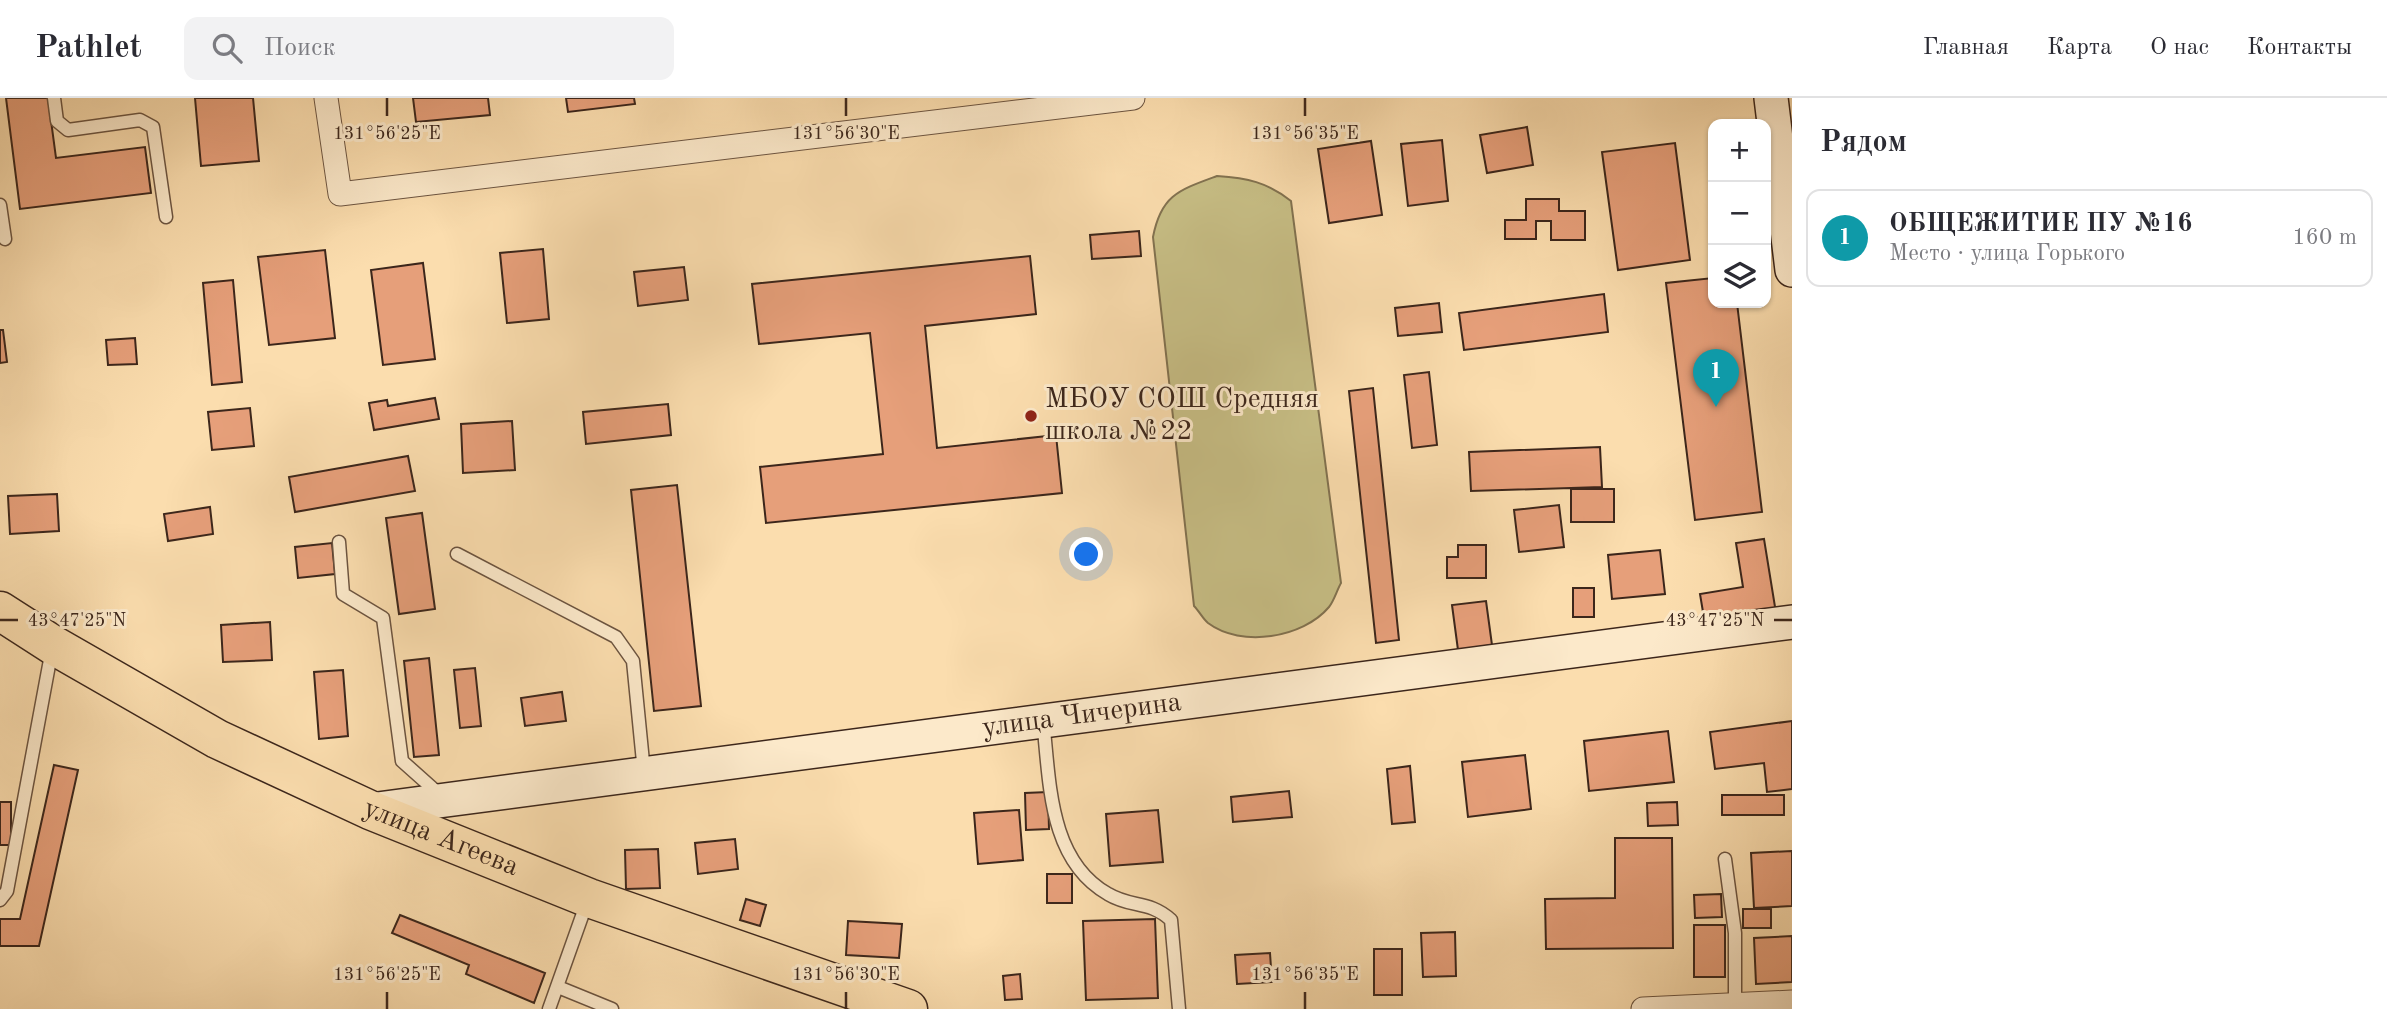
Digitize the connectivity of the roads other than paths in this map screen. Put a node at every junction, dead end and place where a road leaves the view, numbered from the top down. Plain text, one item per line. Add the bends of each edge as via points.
1 (54, 98) edge
2 (326, 98) edge
3 (1133, 98) edge
4 (1771, 98) edge
5 (1035, 104) edge
6 (0, 205) edge
7 (166, 217) dead end
8 (5, 239) dead end
9 (1792, 270) edge
10 (339, 542) dead end
11 (457, 554) dead end
12 (0, 611) edge
13 (1792, 622) edge
14 (53, 645) junction
15 (1043, 720) junction
16 (644, 776) junction
17 (448, 800) junction
18 (370, 810) junction
19 (1725, 859) dead end
20 (589, 898) junction
21 (0, 900) edge
22 (558, 987) junction
23 (1792, 1002) edge
24 (868, 1003) edge
25 (1735, 1005) junction
26 (550, 1009) edge
27 (612, 1009) edge
28 (908, 1009) edge
29 (1179, 1009) edge
30 (1643, 1009) edge

1 - 7 lane via 57,121 68,130 140,120 153,127
2 - 5 street via 340,194
3 - 5 street
4 - 9 main road
6 - 8 lane
10 - 17 lane via 342,594 383,618 402,761
11 - 16 lane via 616,637 633,661
12 - 14 highway, улица Агеева
13 - 15 main road, улица Чичерина
14 - 18 highway, улица Агеева via 217,738
14 - 21 lane via 7,891
15 - 16 main road, улица Чичерина
15 - 29 lane via 1057,825 1073,861 1083,876 1107,894 1158,908 1171,920
16 - 17 main road, улица Чичерина
17 - 18 main road, улица Чичерина
18 - 20 highway, улица Агеева
19 - 25 lane via 1735,933
20 - 22 lane
20 - 24 highway, улица Агеева
22 - 26 lane
22 - 27 lane
23 - 25 street
24 - 28 highway, улица Агеева
25 - 30 street

